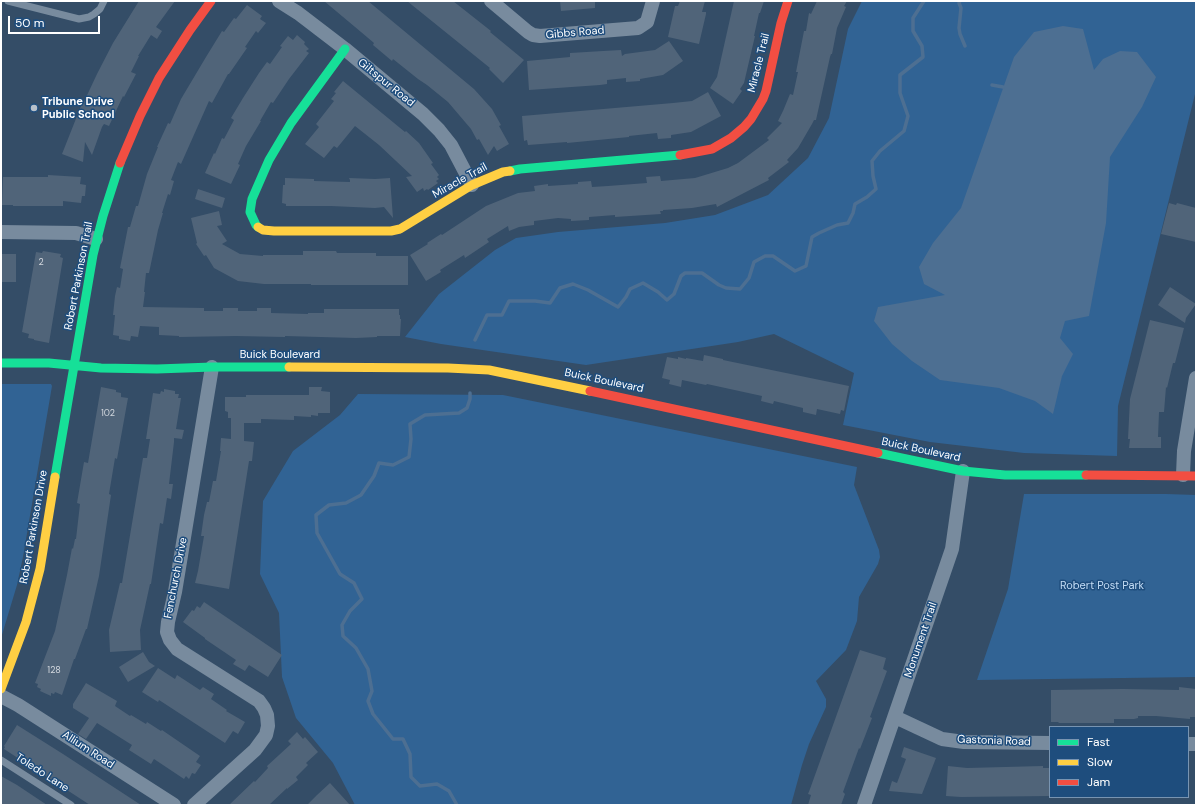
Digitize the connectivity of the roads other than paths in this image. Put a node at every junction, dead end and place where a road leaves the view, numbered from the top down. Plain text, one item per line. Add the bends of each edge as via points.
1 (8, 1) edge
2 (104, 1) edge
3 (210, 1) edge
4 (280, 1) edge
5 (491, 1) edge
6 (653, 1) edge
7 (788, 1) edge
8 (345, 49) junction
9 (472, 185) junction
10 (1, 232) edge
11 (96, 239) junction
12 (1, 363) edge
13 (74, 366) junction
14 (212, 367) junction
15 (1196, 378) edge
16 (963, 471) junction
17 (1189, 475) edge
18 (1, 689) edge
19 (1, 696) edge
20 (895, 717) junction
21 (1049, 743) edge
22 (1, 760) edge
23 (70, 805) edge
24 (174, 805) edge
25 (194, 805) edge
26 (864, 805) edge

1 - 2 lane via 79,19 94,14
3 - 11 street, Robert Parkinson Trail via 170,60 140,116 118,167
4 - 8 street, Giltspur Road
5 - 6 street, Gibbs Road via 528,32 540,36 638,28 646,22
7 - 9 street, Miracle Trail via 763,99 751,120 726,141 712,149 696,153 512,170
8 - 9 street, Giltspur Road via 424,114 439,130 451,145
8 - 9 street, Miracle Trail via 291,124 269,160 252,199 250,212 256,225 263,230 274,231 391,231 408,225
10 - 11 street via 76,233
11 - 13 street, Robert Parkinson Trail
12 - 13 street, Buick Boulevard
13 - 14 street, Buick Boulevard via 137,369
13 - 18 street, Robert Parkinson Drive via 39,575 26,622
14 - 16 street, Buick Boulevard via 490,370
14 - 25 street, Fenchurch Drive via 167,632 176,649 259,701 267,716 268,726 266,735 255,750
15 - 17 street via 1184,451
16 - 17 street, Buick Boulevard via 1005,475
16 - 20 street, Monument Trail via 952,549
19 - 24 street, Allium Road
20 - 21 street, Gastonia Road via 942,739 964,742
20 - 26 street, Monument Trail
22 - 23 lane, Toledo Lane

